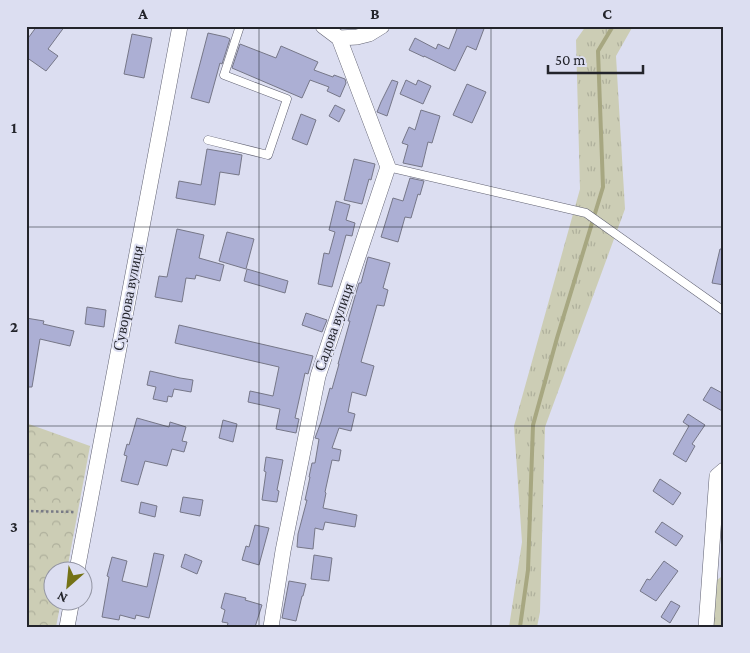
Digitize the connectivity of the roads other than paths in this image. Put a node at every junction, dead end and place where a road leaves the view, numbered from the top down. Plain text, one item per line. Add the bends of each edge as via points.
1 (180, 26) edge
2 (240, 26) edge
3 (323, 26) edge
4 (382, 26) edge
5 (338, 38) junction
6 (208, 140) dead end
7 (388, 167) junction
8 (724, 311) edge
9 (724, 470) edge
10 (79, 560) edge
11 (70, 610) edge
12 (67, 627) edge
13 (271, 627) edge
14 (706, 627) edge

1 - 10 street, Суворова вулиця
2 - 6 lane via 224,75 288,99 268,155
3 - 5 street
4 - 5 street via 369,34
5 - 7 street
7 - 8 lane via 586,213
7 - 13 street, Садова вулиця via 318,376
9 - 14 street via 717,476
11 - 12 street

